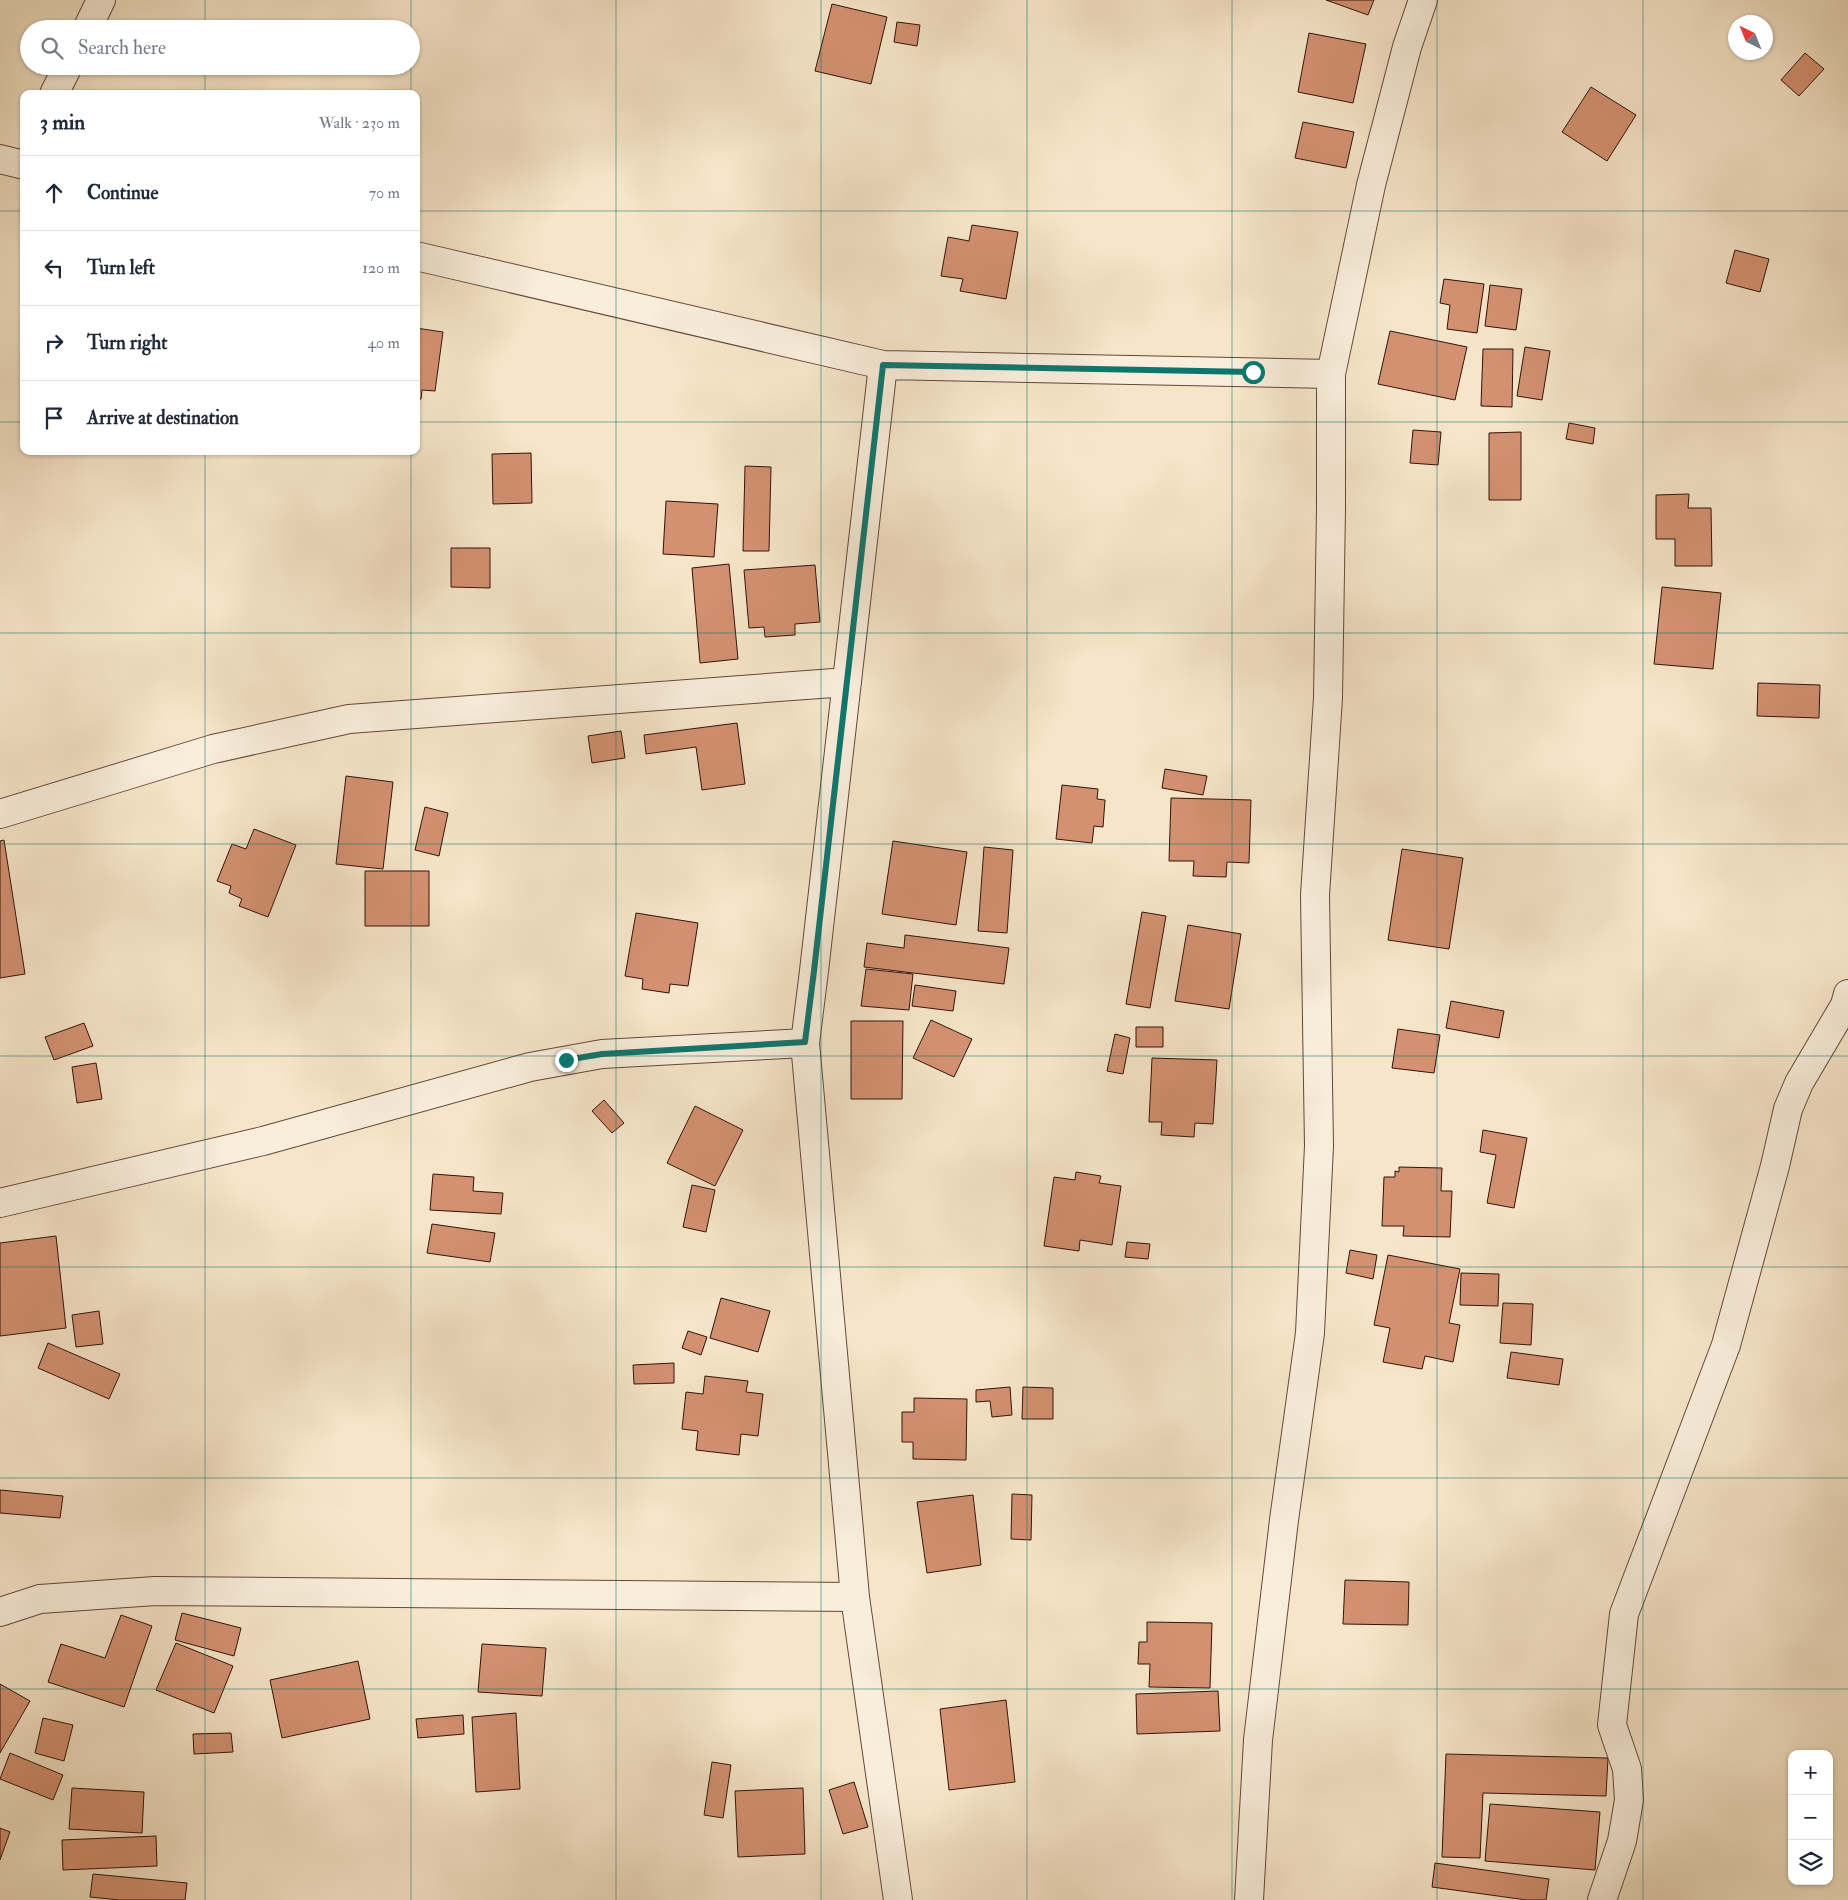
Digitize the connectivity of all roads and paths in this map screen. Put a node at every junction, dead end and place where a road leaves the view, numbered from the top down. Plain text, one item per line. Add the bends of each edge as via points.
1 (101, 0) edge
2 (1423, 0) edge
3 (91, 20) edge
4 (64, 75) edge
5 (56, 90) edge
6 (420, 257) edge
7 (883, 365) junction
8 (1331, 374) junction
9 (847, 682) junction
10 (0, 814) edge
11 (1848, 994) edge
12 (805, 1042) junction
13 (0, 1203) edge
14 (855, 1597) junction
15 (0, 1612) edge
16 (898, 1900) edge
17 (1249, 1900) edge
18 (1602, 1900) edge

1 - 3 street
2 - 8 street via 1407,47 1371,184
4 - 5 street
6 - 7 street
7 - 8 street
7 - 9 street
8 - 17 street via 1328,698 1315,895 1319,1146 1310,1333 1258,1740
9 - 10 street via 349,720 212,749
9 - 12 street
11 - 18 street via 1788,1109 1726,1345 1624,1614 1612,1725 1627,1769 1629,1800 1622,1841
12 - 13 street via 602,1054 530,1067 263,1141
12 - 14 street
14 - 15 street via 155,1591 40,1600
14 - 16 street

